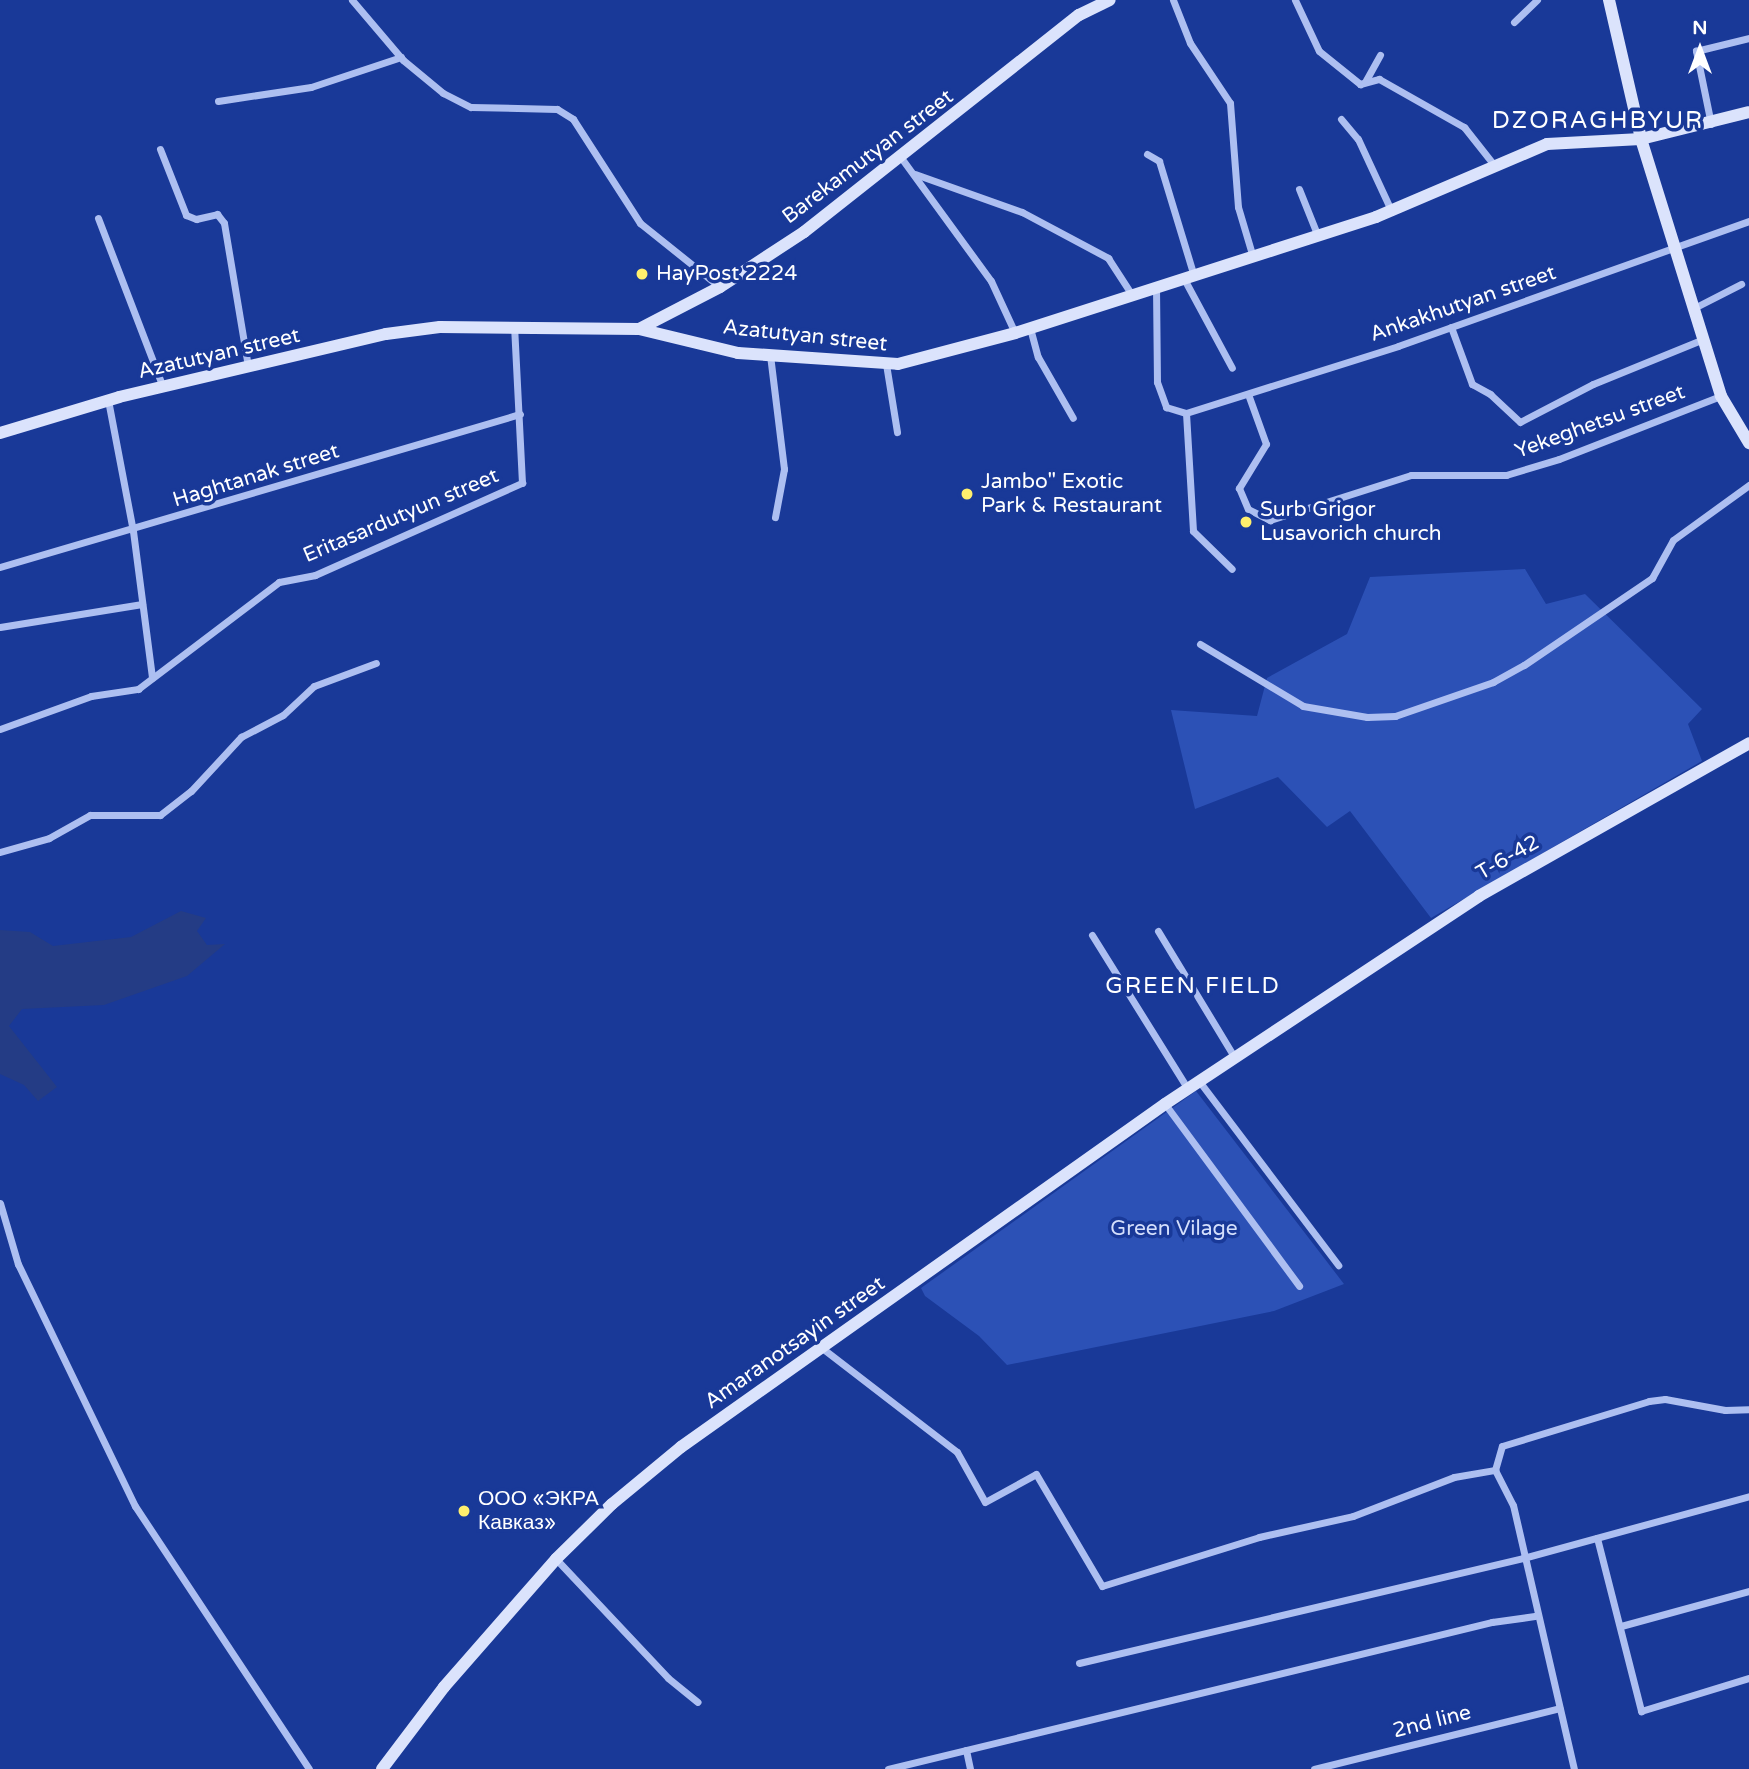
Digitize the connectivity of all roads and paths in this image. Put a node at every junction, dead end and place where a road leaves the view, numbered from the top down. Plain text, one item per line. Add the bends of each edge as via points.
1 (352, 0) edge
2 (1110, 0) edge
3 (1173, 0) edge
4 (1295, 0) edge
5 (1538, 0) edge
6 (1609, 0) edge
7 (1514, 22) dead end
8 (1749, 38) edge
9 (1380, 55) dead end
10 (401, 57) junction
11 (1365, 82) junction
12 (218, 101) dead end
13 (1749, 112) edge
14 (1341, 119) dead end
15 (1712, 124) junction
16 (1641, 139) junction
17 (160, 149) dead end
18 (1147, 155) dead end
19 (902, 159) junction
20 (1494, 165) junction
21 (915, 174) junction
22 (1299, 189) dead end
23 (1391, 210) junction
24 (99, 218) dead end
25 (1749, 221) edge
26 (1317, 234) junction
27 (1676, 249) junction
28 (1252, 254) junction
29 (1188, 275) junction
30 (1741, 284) dead end
31 (1156, 286) junction
32 (720, 287) junction
33 (1132, 295) junction
34 (1694, 308) junction
35 (514, 327) junction
36 (1451, 327) junction
37 (1030, 328) junction
38 (639, 329) junction
39 (1015, 333) junction
40 (1704, 339) junction
41 (770, 355) junction
42 (886, 364) junction
43 (248, 367) junction
44 (1232, 369) dead end
45 (163, 387) junction
46 (1248, 394) junction
47 (1721, 396) junction
48 (108, 400) junction
49 (1186, 413) junction
50 (520, 414) junction
51 (1073, 418) dead end
52 (897, 432) dead end
53 (0, 433) edge
54 (1749, 443) edge
55 (1749, 485) edge
56 (775, 517) dead end
57 (133, 531) junction
58 (0, 567) edge
59 (1232, 569) dead end
60 (142, 604) junction
61 (0, 627) edge
62 (1200, 644) dead end
63 (376, 663) dead end
64 (152, 678) junction
65 (0, 729) edge
66 (1749, 743) edge
67 (0, 852) edge
68 (1158, 931) dead end
69 (1092, 935) dead end
70 (1293, 1019) joint
71 (1235, 1058) junction
72 (1193, 1085) junction
73 (1165, 1104) junction
74 (0, 1203) edge
75 (1338, 1265) dead end
76 (1299, 1286) dead end
77 (822, 1348) junction
78 (1749, 1409) edge
79 (1495, 1470) junction
80 (1749, 1496) edge
81 (1597, 1538) junction
82 (1523, 1558) junction
83 (556, 1559) junction
84 (1749, 1591) edge
85 (1535, 1616) junction
86 (1621, 1626) junction
87 (1079, 1663) dead end
88 (1749, 1678) edge
89 (698, 1702) dead end
90 (1560, 1708) junction
91 (966, 1750) junction
92 (309, 1769) edge
93 (382, 1769) edge
94 (888, 1769) edge
95 (970, 1769) edge
96 (1314, 1769) edge
97 (1574, 1769) edge

1 - 10 street
2 - 19 street, Barekamutyan street via 1079,15
3 - 28 street via 1190,43 1230,103 1238,206
4 - 11 street via 1319,51 1360,84
5 - 7 street
6 - 16 street
8 - 15 street via 1696,51
9 - 11 street
10 - 12 street via 311,87 278,88
10 - 32 street via 443,93 471,107 557,109 573,119 640,223
11 - 20 street via 1379,79 1464,127
13 - 15 street, Azatutyan street
14 - 23 street via 1358,139
15 - 16 street, Azatutyan street
16 - 20 street, Azatutyan street via 1547,144
16 - 27 street
17 - 43 street via 186,215 196,219 218,214 224,223
18 - 29 street via 1159,161
19 - 21 street
19 - 32 street, Barekamutyan street
20 - 23 street, Azatutyan street
21 - 33 street via 1022,212 1108,258
21 - 39 street via 951,232 990,281
22 - 26 street
23 - 26 street, Azatutyan street
24 - 45 street
25 - 27 street, Ankakhutyan street
26 - 28 street, Azatutyan street
27 - 34 street
27 - 36 street, Ankakhutyan street
28 - 29 street, Azatutyan street
29 - 31 street, Azatutyan street
29 - 44 street
30 - 34 street
31 - 33 street, Azatutyan street
31 - 49 street via 1157,382 1166,407
32 - 38 street, Barekamutyan street
33 - 37 street, Azatutyan street
34 - 40 street
35 - 38 street, Azatutyan street
35 - 43 street, Azatutyan street via 440,327 386,334
35 - 50 street
36 - 40 street via 1472,384 1520,422 1592,384
36 - 46 street, Ankakhutyan street
37 - 39 street, Azatutyan street
37 - 51 street via 1038,357
38 - 41 street, Azatutyan street via 738,353
39 - 42 street, Azatutyan street via 898,365
40 - 47 street
41 - 42 street, Azatutyan street
41 - 56 street via 784,469
42 - 52 street
43 - 45 street, Azatutyan street
45 - 48 street, Azatutyan street
46 - 47 street, Yekeghetsu street via 1266,444 1239,488 1248,509 1270,520 1411,475 1506,475
46 - 49 street, Ankakhutyan street
47 - 54 street
48 - 53 street, Azatutyan street
48 - 57 street
49 - 59 street via 1193,531
50 - 57 street, Haghtanak street
50 - 64 street, Eritasardutyun street via 522,483 315,575 279,582
55 - 62 street via 1673,540 1652,578 1524,665 1493,682 1395,716 1367,717 1303,706
57 - 58 street, Haghtanak street
57 - 60 street
60 - 61 street
60 - 64 street
63 - 67 street via 314,686 283,715 241,737 160,815 90,815 49,838
64 - 65 street, Eritasardutyun street via 138,689 91,696
66 - 70 street, T-6-42 via 1479,896
68 - 71 street
69 - 72 street
70 - 71 street, Amaranotsayin street
71 - 72 street, Amaranotsayin street
72 - 73 street, Amaranotsayin street
72 - 75 street
73 - 76 street
73 - 77 street, Amaranotsayin street
74 - 92 street via 18,1264 135,1506
77 - 79 street via 957,1452 985,1502 1036,1474 1102,1586 1259,1537 1353,1516 1454,1477
77 - 83 street, Amaranotsayin street via 681,1447 612,1504
78 - 79 street via 1649,1401 1502,1446
79 - 82 street via 1513,1505
80 - 81 street
81 - 82 street
81 - 86 street
82 - 85 street
82 - 87 street
83 - 89 street via 668,1678
83 - 93 street, Amaranotsayin street via 444,1687
84 - 86 street
85 - 90 street
85 - 91 street via 1492,1622
86 - 88 street via 1641,1712
90 - 96 street, 2nd line
90 - 97 street
91 - 94 street
91 - 95 street

